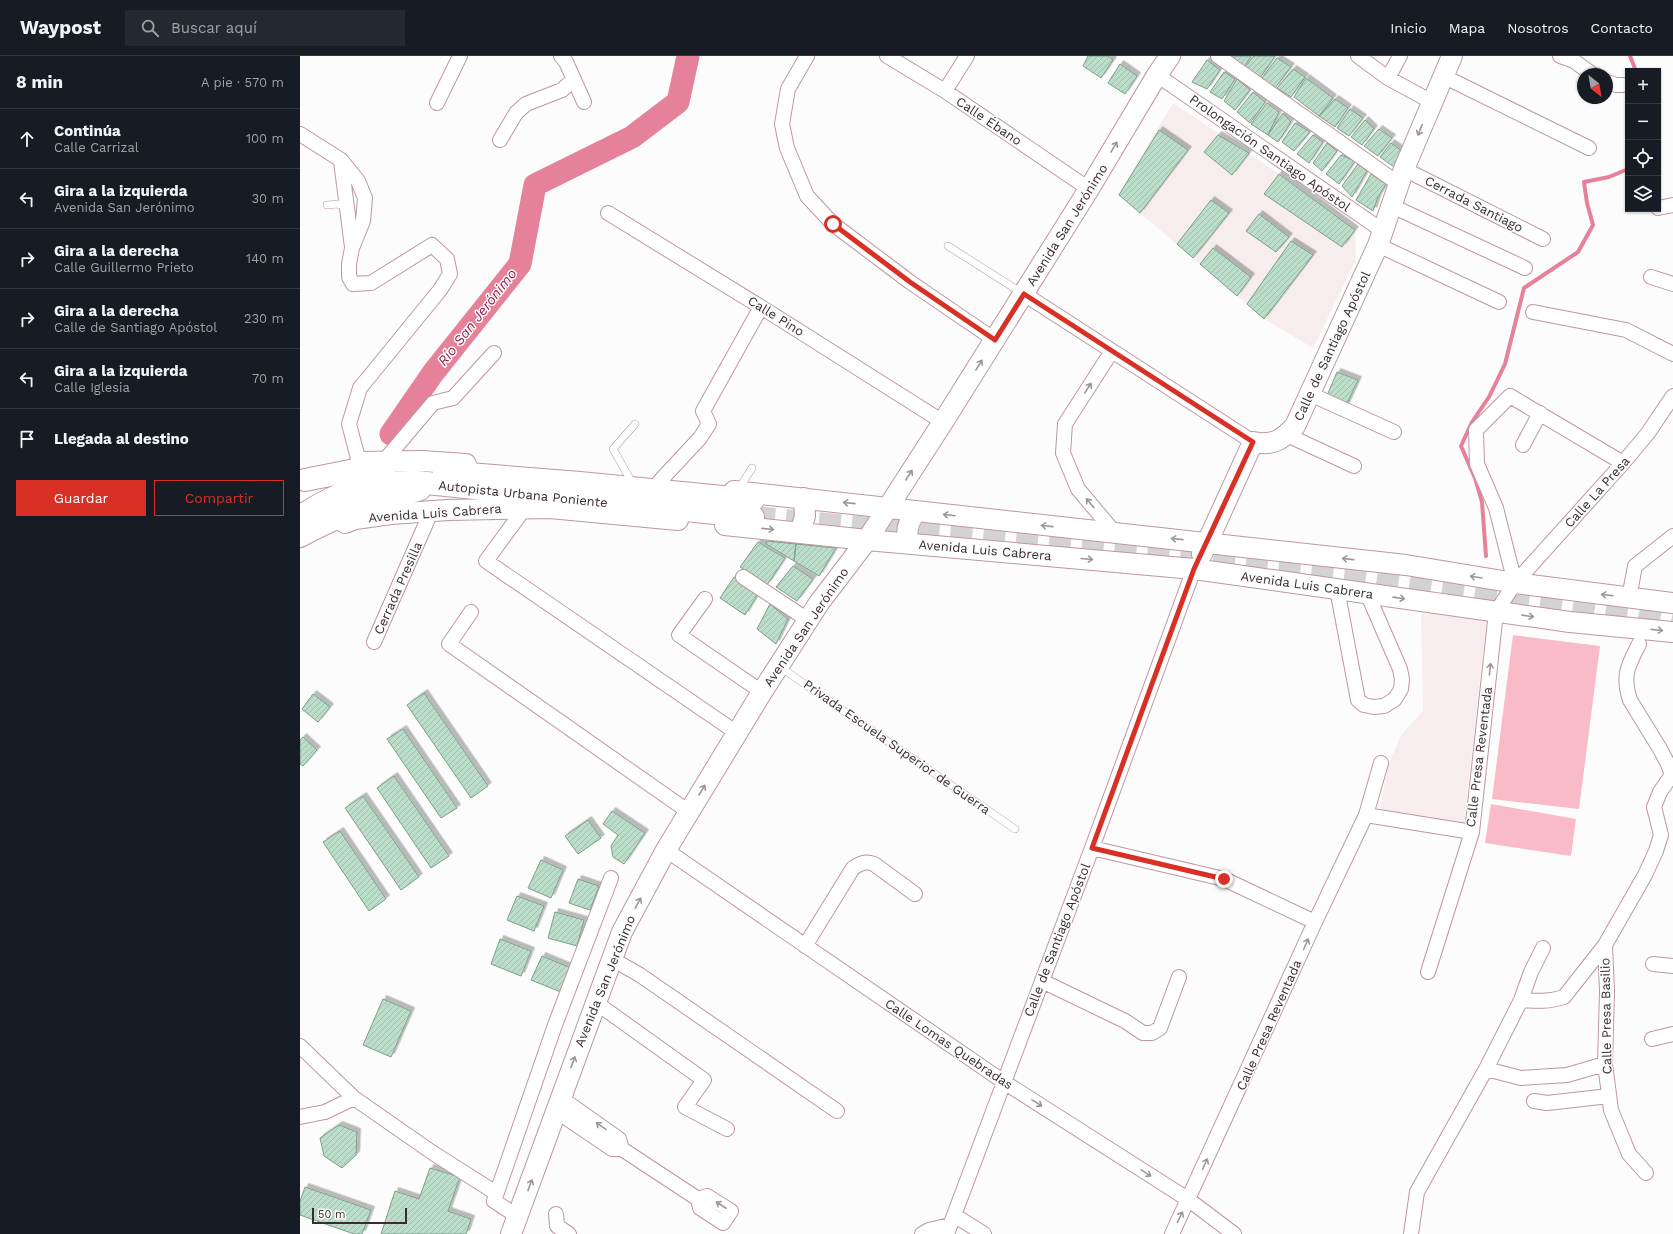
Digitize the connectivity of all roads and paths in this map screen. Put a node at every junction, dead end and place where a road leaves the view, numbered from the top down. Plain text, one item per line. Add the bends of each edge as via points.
1 (460, 56) edge
2 (561, 56) edge
3 (807, 56) edge
4 (887, 56) edge
5 (967, 56) edge
6 (1170, 56) edge
7 (1218, 56) edge
8 (1358, 56) edge
9 (1400, 56) edge
10 (1452, 56) edge
11 (1560, 56) edge
12 (1584, 68) edge
13 (1157, 75) junction
14 (1443, 76) junction
15 (1388, 78) junction
16 (574, 79) junction
17 (1613, 84) edge
18 (1623, 85) dead end
19 (945, 91) junction
20 (584, 102) dead end
21 (1432, 102) junction
22 (437, 103) dead end
23 (300, 134) edge
24 (500, 140) dead end
25 (1589, 148) dead end
26 (341, 160) junction
27 (1402, 177) junction
28 (1089, 189) junction
29 (326, 205) dead end
30 (1673, 205) edge
31 (346, 206) junction
32 (1392, 206) junction
33 (1661, 207) edge
34 (608, 213) dead end
35 (1380, 238) junction
36 (1543, 239) dead end
37 (948, 246) dead end
38 (352, 248) junction
39 (1525, 268) dead end
40 (1651, 277) dead end
41 (1673, 284) edge
42 (1024, 294) junction
43 (1499, 302) dead end
44 (761, 307) junction
45 (1533, 312) dead end
46 (995, 340) junction
47 (1112, 351) junction
48 (494, 353) dead end
49 (1673, 354) edge
50 (1310, 394) junction
51 (1673, 396) edge
52 (1540, 413) junction
53 (943, 422) junction
54 (635, 424) dead end
55 (1394, 432) dead end
56 (1287, 435) junction
57 (1253, 442) junction
58 (1523, 445) dead end
59 (359, 462) junction
60 (1623, 463) junction
61 (384, 466) junction
62 (1354, 466) dead end
63 (752, 468) dead end
64 (630, 479) junction
65 (302, 481) edge
66 (659, 482) junction
67 (463, 488) junction
68 (420, 489) junction
69 (804, 498) junction
70 (300, 503) edge
71 (748, 503) junction
72 (364, 507) junction
73 (888, 508) junction
74 (524, 509) junction
75 (917, 511) junction
76 (431, 512) junction
77 (391, 514) junction
78 (300, 517) edge
79 (300, 526) edge
80 (800, 533) junction
81 (1115, 533) junction
82 (300, 536) edge
83 (1673, 536) edge
84 (867, 540) junction
85 (1207, 542) junction
86 (300, 543) edge
87 (909, 543) junction
88 (1194, 569) junction
89 (743, 577) dead end
90 (1515, 583) junction
91 (1337, 589) junction
92 (1367, 593) junction
93 (1629, 598) junction
94 (705, 599) dead end
95 (1673, 603) edge
96 (471, 612) dead end
97 (1496, 612) junction
98 (808, 620) junction
99 (1673, 632) edge
100 (374, 642) dead end
101 (1639, 644) dead end
102 (778, 666) junction
103 (762, 692) junction
104 (737, 733) junction
105 (1381, 763) dead end
106 (1672, 777) edge
107 (689, 812) junction
108 (1366, 815) junction
109 (1015, 829) dead end
110 (1472, 832) junction
111 (1092, 848) junction
112 (666, 850) junction
113 (611, 878) dead end
114 (915, 894) dead end
115 (1315, 922) junction
116 (1605, 944) junction
117 (805, 946) junction
118 (1543, 948) dead end
119 (612, 959) junction
120 (1653, 964) dead end
121 (1673, 966) edge
122 (1428, 972) dead end
123 (1179, 977) dead end
124 (1042, 981) junction
125 (1521, 1000) junction
126 (595, 1002) junction
127 (1673, 1034) edge
128 (1652, 1040) dead end
129 (300, 1046) edge
130 (1605, 1064) junction
131 (1486, 1069) junction
132 (1004, 1082) junction
133 (1609, 1096) junction
134 (354, 1098) junction
135 (1534, 1101) dead end
136 (558, 1105) junction
137 (837, 1110) dead end
138 (300, 1117) edge
139 (727, 1129) dead end
140 (1646, 1173) dead end
141 (495, 1197) junction
142 (698, 1199) dead end
143 (1189, 1200) junction
144 (556, 1214) dead end
145 (517, 1216) junction
146 (951, 1225) edge
147 (510, 1234) edge
148 (569, 1234) edge
149 (922, 1234) edge
150 (984, 1234) edge
151 (1172, 1234) edge
152 (1234, 1234) edge
153 (1410, 1234) edge

1 - 22 street
2 - 16 street
3 - 46 street via 788,89 782,124 787,148 807,196 833,224 910,282
4 - 19 street, Calle Ébano
5 - 19 street
6 - 13 main road, Avenida San Jerónimo
7 - 27 street, Cerrada Santiago
8 - 15 street
9 - 15 street
10 - 14 main road, Calle de Santiago Apóstol
11 - 12 street
28 -> 13 main road, Avenida San Jerónimo
13 - 35 street, Prolongación Santiago Apóstol
14 - 21 main road, Calle de Santiago Apóstol
14 - 25 street
15 - 21 street
16 - 20 street
16 - 24 street via 562,90 526,104 516,113
17 - 18 street
19 - 28 street, Calle Ébano
21 -> 27 main road, Calle de Santiago Apóstol
23 - 26 street
26 - 31 street
26 - 38 street via 358,181 365,198 363,221
27 - 32 main road, Calle de Santiago Apóstol
27 - 36 street, Cerrada Santiago
28 - 42 main road, Avenida San Jerónimo
29 - 31 lane
30 - 33 street
31 - 38 street
32 - 35 main road, Calle de Santiago Apóstol
32 - 39 street
34 - 44 street, Calle Pino
35 - 43 street, Prolongación Santiago Apóstol
35 - 50 main road, Calle de Santiago Apóstol
37 - 42 lane
38 - 59 street via 349,277 353,284 371,283 432,245 447,259 450,274 440,290 360,388 349,424
40 - 41 street
42 - 46 main road, Avenida San Jerónimo
42 - 47 street
44 - 53 street, Calle Pino
44 - 66 street via 703,411 709,424 700,438
45 - 49 street via 1626,330
53 -> 46 main road, Avenida San Jerónimo
47 - 57 street
81 -> 47 street via 1078,489 1063,453 1065,424
48 - 61 street via 453,398 433,403
50 - 55 street
50 - 56 main road, Calle de Santiago Apóstol via 1295,426
51 - 60 street, Calle La Presa
52 - 58 street
52 - 60 street
52 - 90 street via 1510,396 1476,430 1477,464 1496,508
73 -> 53 main road, Avenida San Jerónimo
54 - 64 lane via 613,449
56 - 57 main road, Calle de Santiago Apóstol via 1276,442
56 - 62 street
57 - 85 main road, Calle de Santiago Apóstol
59 - 61 main road
59 - 65 main road via 335,466
60 - 90 street, Calle La Presa
61 - 64 main road via 422,461 523,467
61 - 65 highway
61 - 70 highway, Autopista Urbana Poniente via 320,489
61 - 71 highway, Autopista Urbana Poniente
63 - 71 lane
64 - 66 main road
66 - 71 main road
67 - 68 highway
67 - 71 highway, Autopista Urbana Poniente
67 - 78 highway, Autopista Urbana Poniente via 405,482 367,485 332,497
68 - 72 highway
68 - 79 highway via 380,495 338,506
69 - 71 main road
73 -> 69 main road
69 - 80 main road via 805,516
72 - 77 highway
72 - 82 highway via 321,524
73 - 75 main road
73 - 84 main road, Avenida San Jerónimo
74 - 76 main road, Avenida Luis Cabrera
74 -> 80 main road, Avenida Luis Cabrera via 550,508
74 - 104 street via 486,561
81 -> 75 main road
75 - 87 main road via 907,526
76 - 77 main road, Avenida Luis Cabrera
76 - 100 street, Cerrada Presilla
77 - 86 main road, Avenida Luis Cabrera via 356,519 326,529
80 - 84 main road, Avenida Luis Cabrera
85 -> 81 main road
83 - 93 street via 1635,566
84 - 87 main road, Avenida Luis Cabrera
84 - 98 main road, Avenida San Jerónimo via 818,603
85 - 88 main road, Calle de Santiago Apóstol
90 -> 85 main road via 1406,565
87 -> 88 main road, Avenida Luis Cabrera
88 - 91 main road, Avenida Luis Cabrera
88 - 111 street, Calle de Santiago Apóstol
89 - 98 street
93 -> 90 main road
90 - 97 street, Calle Presa Reventada
91 - 92 main road, Avenida Luis Cabrera
91 - 92 street via 1358,700 1364,705 1384,706 1395,698 1401,689 1400,670
92 -> 97 main road, Avenida Luis Cabrera
93 - 95 main road
94 - 103 street via 680,635
96 - 107 street via 449,644
97 -> 99 main road, Avenida Luis Cabrera
110 -> 97 street, Calle Presa Reventada
98 - 102 main road, Avenida San Jerónimo
101 - 106 street via 1626,670 1628,692 1630,700 1668,764
102 - 103 main road, Avenida San Jerónimo
102 - 109 lane, Privada Escuela Superior de Guerra
103 - 104 main road, Avenida San Jerónimo
107 -> 104 main road, Avenida San Jerónimo
105 - 108 street, Calle Presa Reventada
106 - 116 street, Calle Presa Basilio via 1660,792 1654,807 1661,835 1656,851
107 - 112 main road, Avenida San Jerónimo
108 - 110 street, Calle Presa Reventada
108 - 115 street, Calle Presa Reventada
110 - 122 street
111 - 115 street via 1224,879
111 - 124 street, Calle de Santiago Apóstol
112 - 117 street, Calle Lomas Quebradas
119 -> 112 main road, Avenida San Jerónimo via 622,932
113 - 141 street via 555,1026
114 - 117 street via 874,864 860,863 853,868
143 -> 115 street, Calle Presa Reventada
116 - 125 street, Calle Presa Basilio via 1564,997 1542,1002
116 - 130 street, Calle Presa Basilio
117 - 132 street, Calle Lomas Quebradas
118 - 125 street
119 - 126 main road, Avenida San Jerónimo
119 - 137 street via 640,975
120 - 121 street
123 - 124 street via 1160,1028 1152,1033 1143,1033 1125,1021
124 - 132 street, Calle de Santiago Apóstol
125 - 131 street
136 -> 126 main road, Avenida San Jerónimo
126 - 139 street via 704,1080 685,1106
127 - 128 street
129 - 134 street
130 - 131 street via 1567,1075 1521,1078
130 - 133 street, Calle Presa Basilio
131 - 153 street via 1417,1192
132 -> 143 street, Calle Lomas Quebradas
132 - 146 street, Calle de Santiago Apóstol
133 - 135 street via 1547,1103
133 - 140 street, Calle Presa Basilio via 1611,1110 1628,1154
134 - 138 street via 325,1112
134 - 141 street
136 - 142 street via 612,1149 622,1149
145 -> 136 main road, Avenida San Jerónimo
141 - 145 street
151 -> 143 street, Calle Presa Reventada
143 - 152 street, Calle Lomas Quebradas
144 - 148 street via 557,1226
145 - 147 main road, Avenida San Jerónimo
146 - 149 street
146 - 150 street

